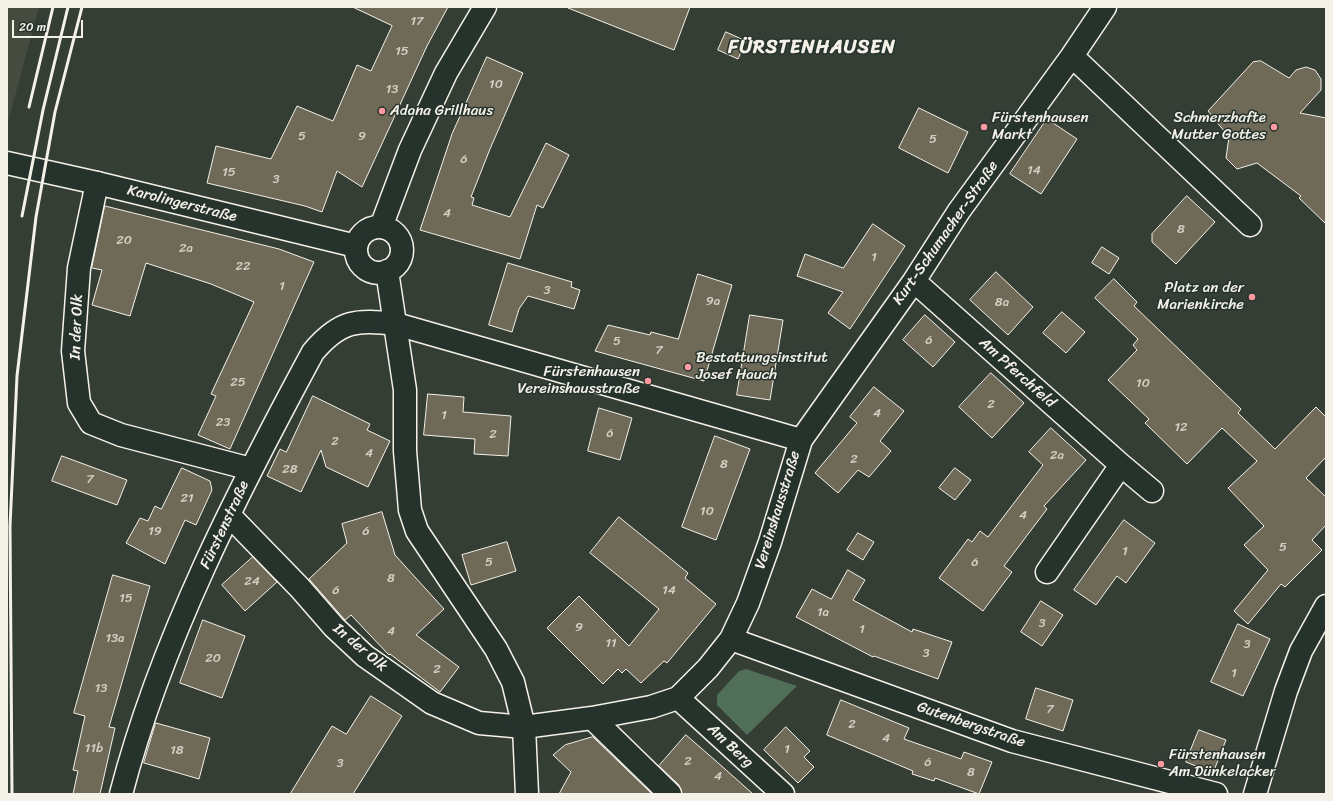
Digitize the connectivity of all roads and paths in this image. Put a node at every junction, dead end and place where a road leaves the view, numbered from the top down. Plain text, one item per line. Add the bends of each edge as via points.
1 (485, 7) edge
2 (1105, 7) edge
3 (1072, 56) junction
4 (7, 164) edge
5 (97, 183) junction
6 (1250, 225) dead end
7 (381, 227) junction
8 (356, 246) junction
9 (387, 271) junction
10 (914, 280) junction
11 (396, 324) junction
12 (800, 440) junction
13 (1121, 465) junction
14 (251, 469) junction
15 (1152, 491) dead end
16 (229, 515) junction
17 (1047, 572) dead end
18 (1326, 606) edge
19 (731, 639) junction
20 (678, 698) junction
21 (592, 718) junction
22 (524, 726) junction
23 (121, 794) edge
24 (528, 794) edge
25 (670, 794) edge
26 (783, 794) edge
27 (1216, 794) edge
28 (1255, 794) edge

1 - 7 street via 446,73 410,150
2 - 3 street, Kurt-Schumacher-Straße
3 - 6 street
3 - 10 street, Kurt-Schumacher-Straße via 959,211
4 - 5 street, Karolingerstraße
5 - 8 street, Karolingerstraße
5 - 14 street, In der Olk via 79,268 73,351 79,403 91,423 122,435
7 - 8 street via 374,227 362,234
7 - 9 street via 395,233 401,246 399,261
8 - 9 street via 358,260 368,270
9 - 11 street
10 - 12 street, Kurt-Schumacher-Straße
10 - 13 street, Am Pferchfeld
11 - 12 street, Vereinshausstraße
11 - 14 street, Fürstenstraße via 365,321 347,325 327,335 313,352
11 - 22 street via 405,390 405,451 410,510 417,531 496,649 513,682
12 - 19 street, Vereinshausstraße via 770,542 751,596
13 - 15 street, Am Pferchfeld
13 - 17 street
14 - 16 street, Fürstenstraße
16 - 22 street, In der Olk via 334,627 365,656 432,703 479,723
16 - 23 street, Fürstenstraße via 161,669 133,747
18 - 28 street via 1301,651 1286,691
19 - 20 street, Vereinshausstraße via 708,668
19 - 27 street, Gutenbergstraße via 1012,741
20 - 21 street, Vereinshausstraße via 651,707
20 - 26 street, Am Berg
21 - 22 street, Vereinshausstraße
21 - 25 street
22 - 24 street

